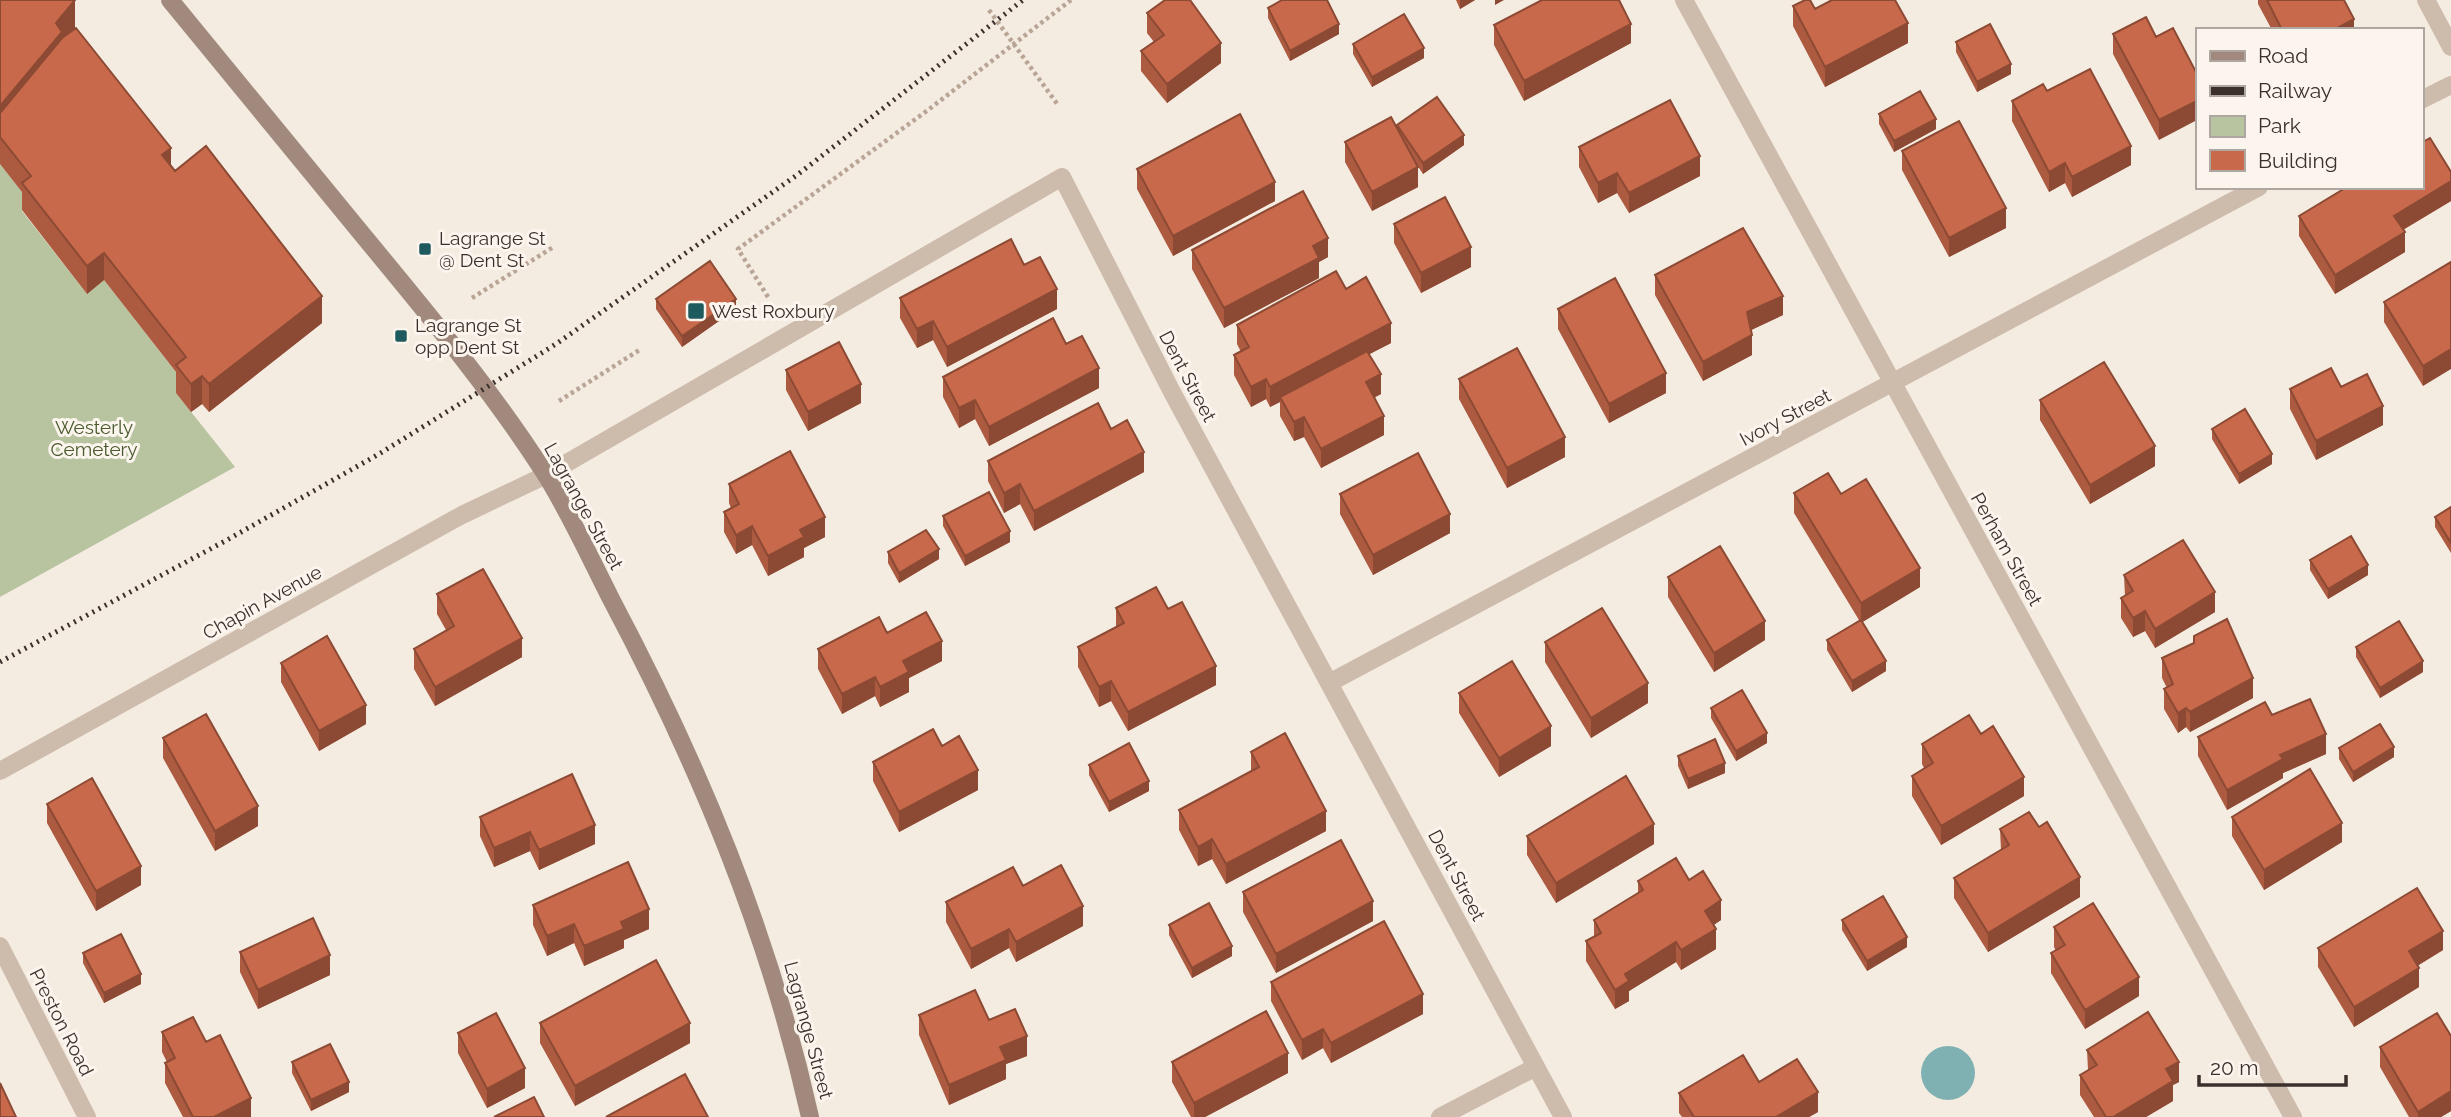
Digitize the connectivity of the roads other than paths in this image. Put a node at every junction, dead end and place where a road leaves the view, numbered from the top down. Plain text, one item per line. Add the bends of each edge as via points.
1 (170, 0) edge
2 (1684, 0) edge
3 (2426, 0) edge
4 (2451, 47) edge
5 (2451, 85) edge
6 (2423, 99) edge
7 (2255, 189) edge
8 (1893, 383) junction
9 (546, 475) junction
10 (1329, 683) junction
11 (0, 771) edge
12 (0, 946) edge
13 (1536, 1067) junction
14 (87, 1117) edge
15 (810, 1117) edge
16 (1440, 1117) edge
17 (1563, 1117) edge
18 (2293, 1117) edge

1 - 9 main road, Lagrange Street via 422,307
2 - 8 street, Perham Street
3 - 4 street
5 - 6 street
7 - 8 street, Ivory Street
8 - 10 street, Ivory Street
8 - 18 street, Perham Street
9 - 10 street, Dent Street via 1062,177
9 - 11 street, Chapin Avenue via 462,515
9 - 15 main road, Lagrange Street via 681,736 714,813 776,984
10 - 13 street, Dent Street
12 - 14 street, Preston Road
13 - 16 street
13 - 17 street, Dent Street

